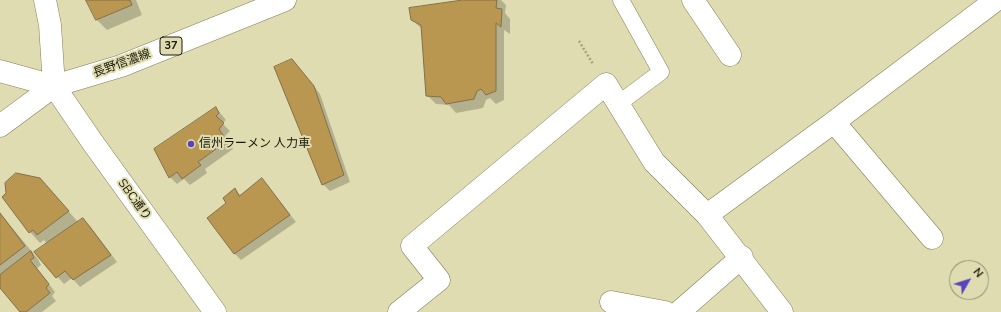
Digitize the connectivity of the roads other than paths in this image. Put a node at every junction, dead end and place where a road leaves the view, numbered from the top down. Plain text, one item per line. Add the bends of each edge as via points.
1 (44, 0) edge
2 (285, 0) edge
3 (621, 0) edge
4 (693, 0) edge
5 (996, 0) edge
6 (730, 55) dead end
7 (0, 70) edge
8 (54, 86) junction
9 (618, 104) junction
10 (834, 122) junction
11 (0, 126) edge
12 (707, 215) junction
13 (932, 238) dead end
14 (742, 257) junction
15 (611, 302) dead end
16 (215, 312) edge
17 (399, 312) edge
18 (665, 312) edge
19 (679, 312) edge
20 (782, 312) edge

1 - 8 street via 50,25
2 - 8 street, 長野信濃線 / 37 via 121,66
3 - 9 lane via 661,72
4 - 6 street
5 - 10 street
7 - 8 street
8 - 11 street
8 - 16 street, SBC通り
9 - 12 street via 654,162
9 - 17 street via 606,84 412,246 439,280
10 - 12 street
10 - 13 street
12 - 14 street
14 - 19 street
14 - 20 street
15 - 18 street

